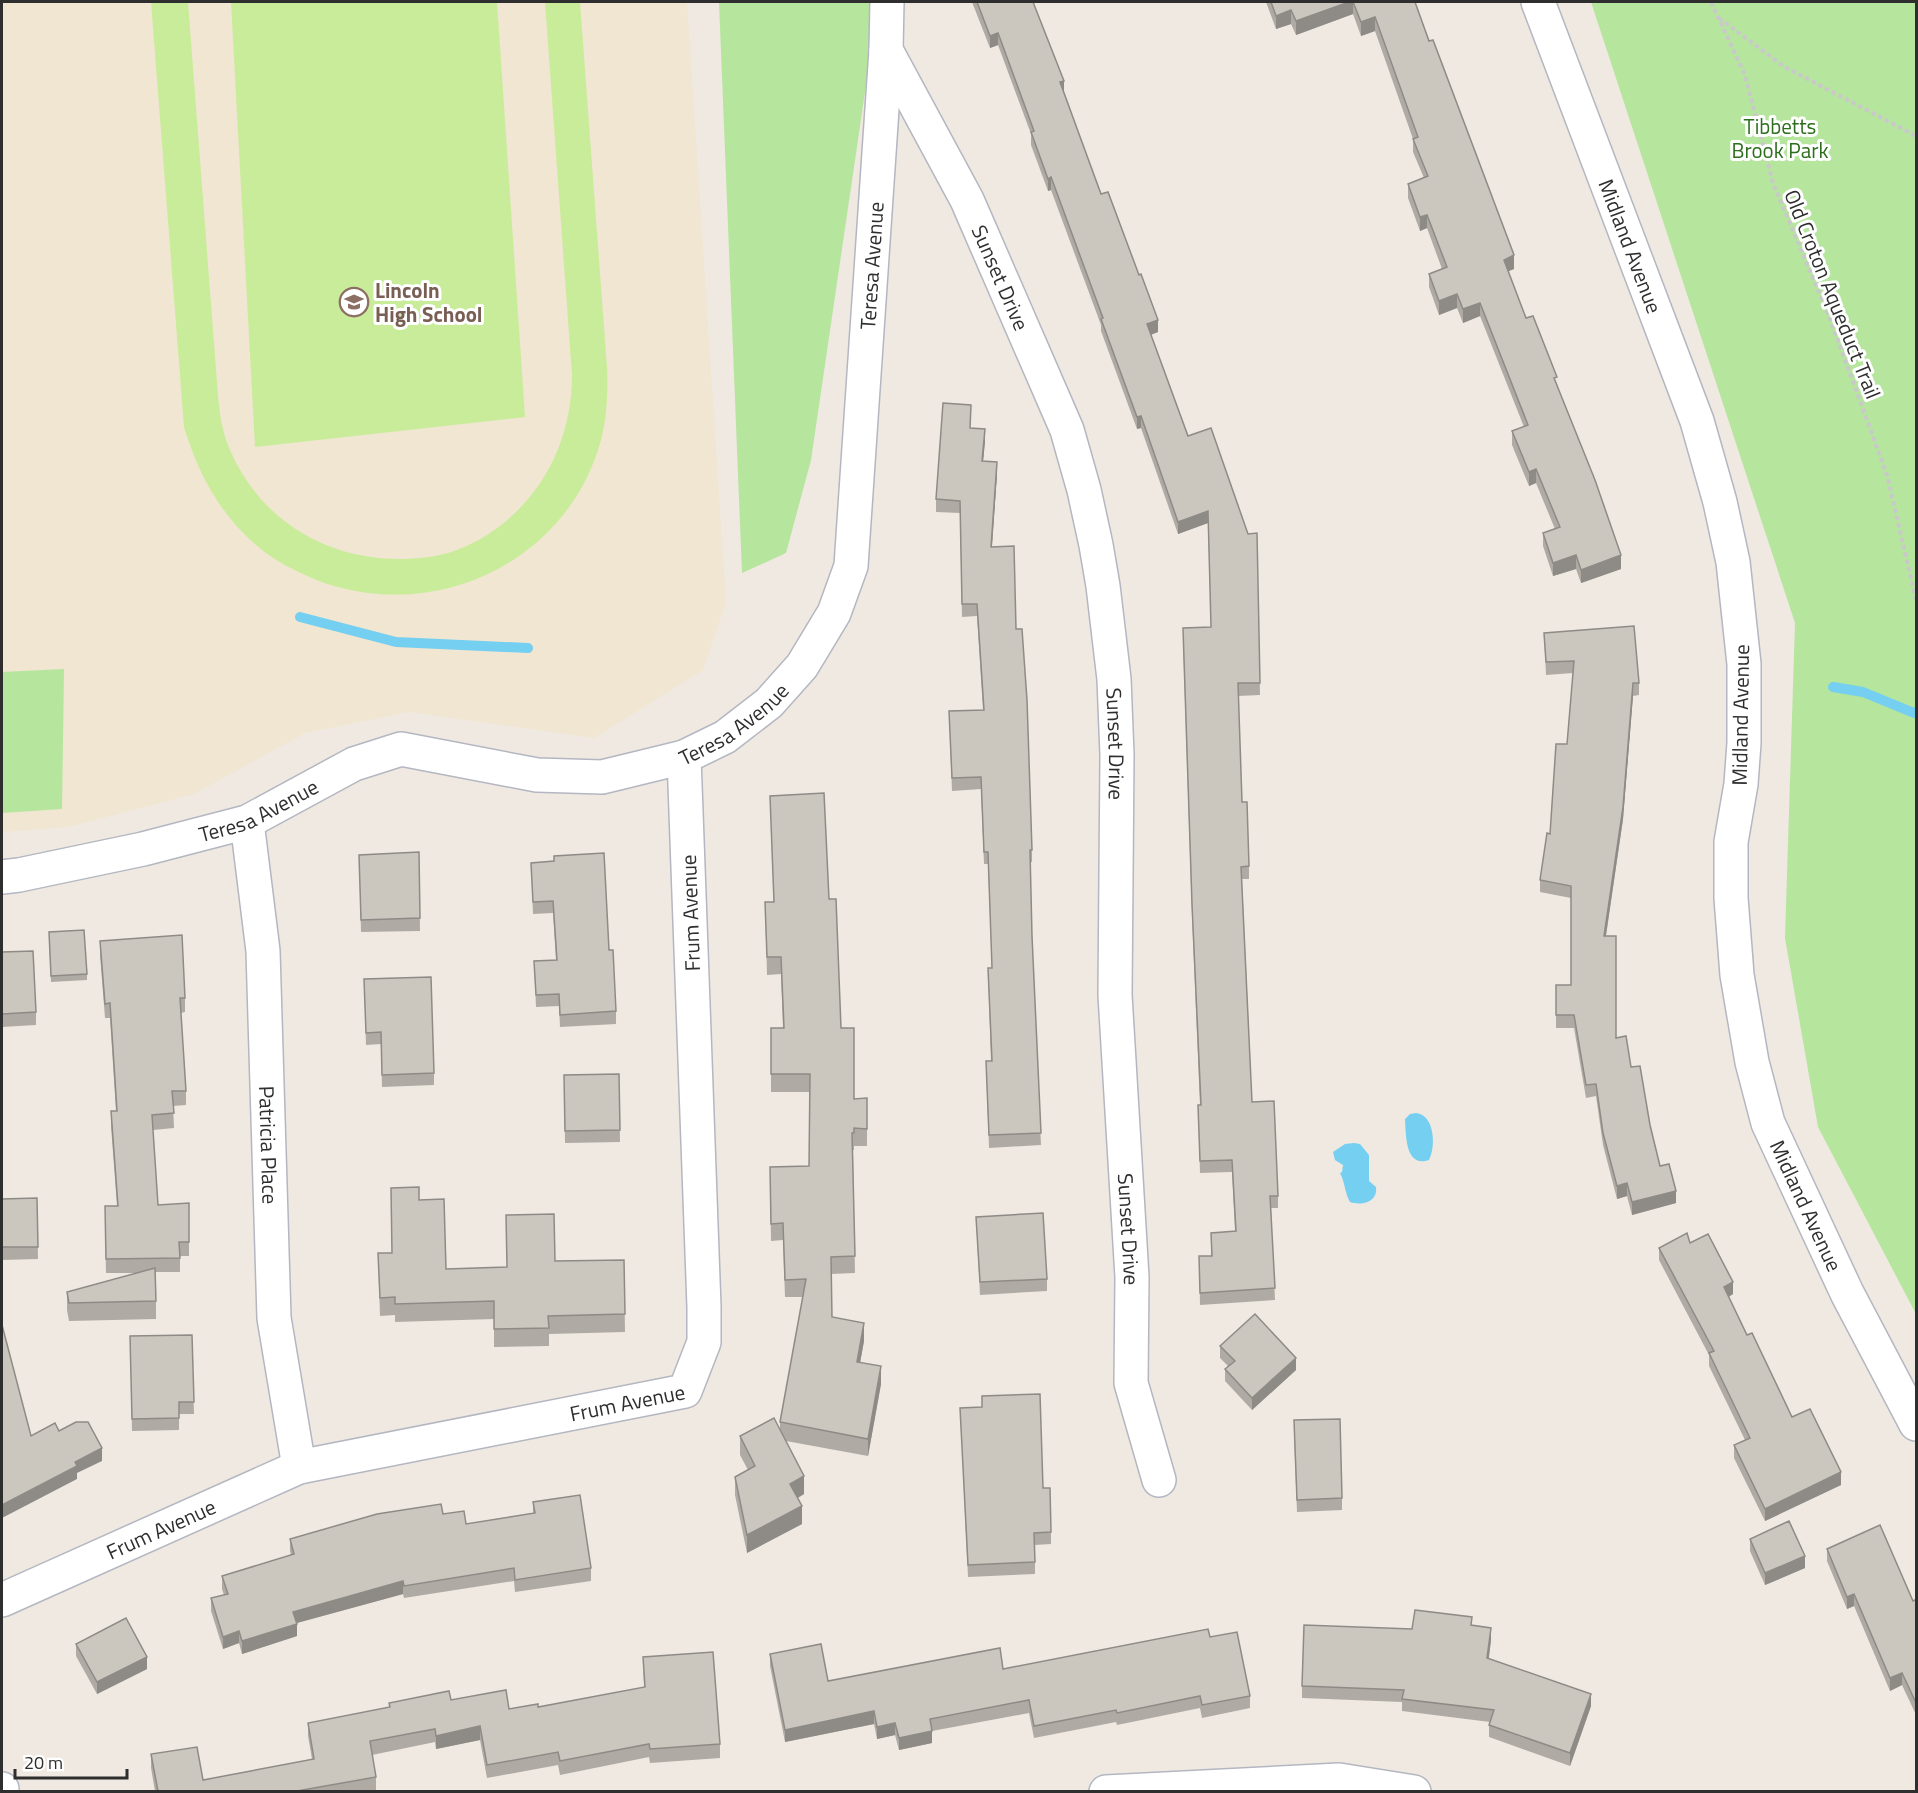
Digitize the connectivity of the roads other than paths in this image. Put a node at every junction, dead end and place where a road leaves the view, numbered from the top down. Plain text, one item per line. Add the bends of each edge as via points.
1 (887, 2) edge
2 (1538, 2) edge
3 (886, 50) junction
4 (684, 757) junction
5 (247, 822) junction
6 (2, 877) edge
7 (1917, 1424) edge
8 (299, 1467) junction
9 (1159, 1480) dead end
10 (2, 1600) edge
11 (1106, 1791) edge
12 (1169, 1791) edge
13 (1414, 1791) edge

1 - 3 street, Teresa Avenue
2 - 7 street, Midland Avenue via 1697,421 1733,562 1743,664 1744,744 1731,842 1731,898 1737,975 1752,1062 1768,1123 1847,1293
3 - 4 street, Teresa Avenue via 851,566 834,614 802,666 769,703 725,737
3 - 9 street, Sunset Drive via 967,200 1067,430 1096,545 1114,679 1115,994 1132,1277 1131,1383
4 - 5 street, Teresa Avenue via 602,777 537,775 401,749 354,764
4 - 8 street, Frum Avenue via 704,1307 704,1342 685,1391
5 - 6 street, Teresa Avenue via 143,849
5 - 8 street, Patricia Place via 263,951 274,1318
8 - 10 street, Frum Avenue
11 - 12 street
12 - 13 street via 1339,1780

